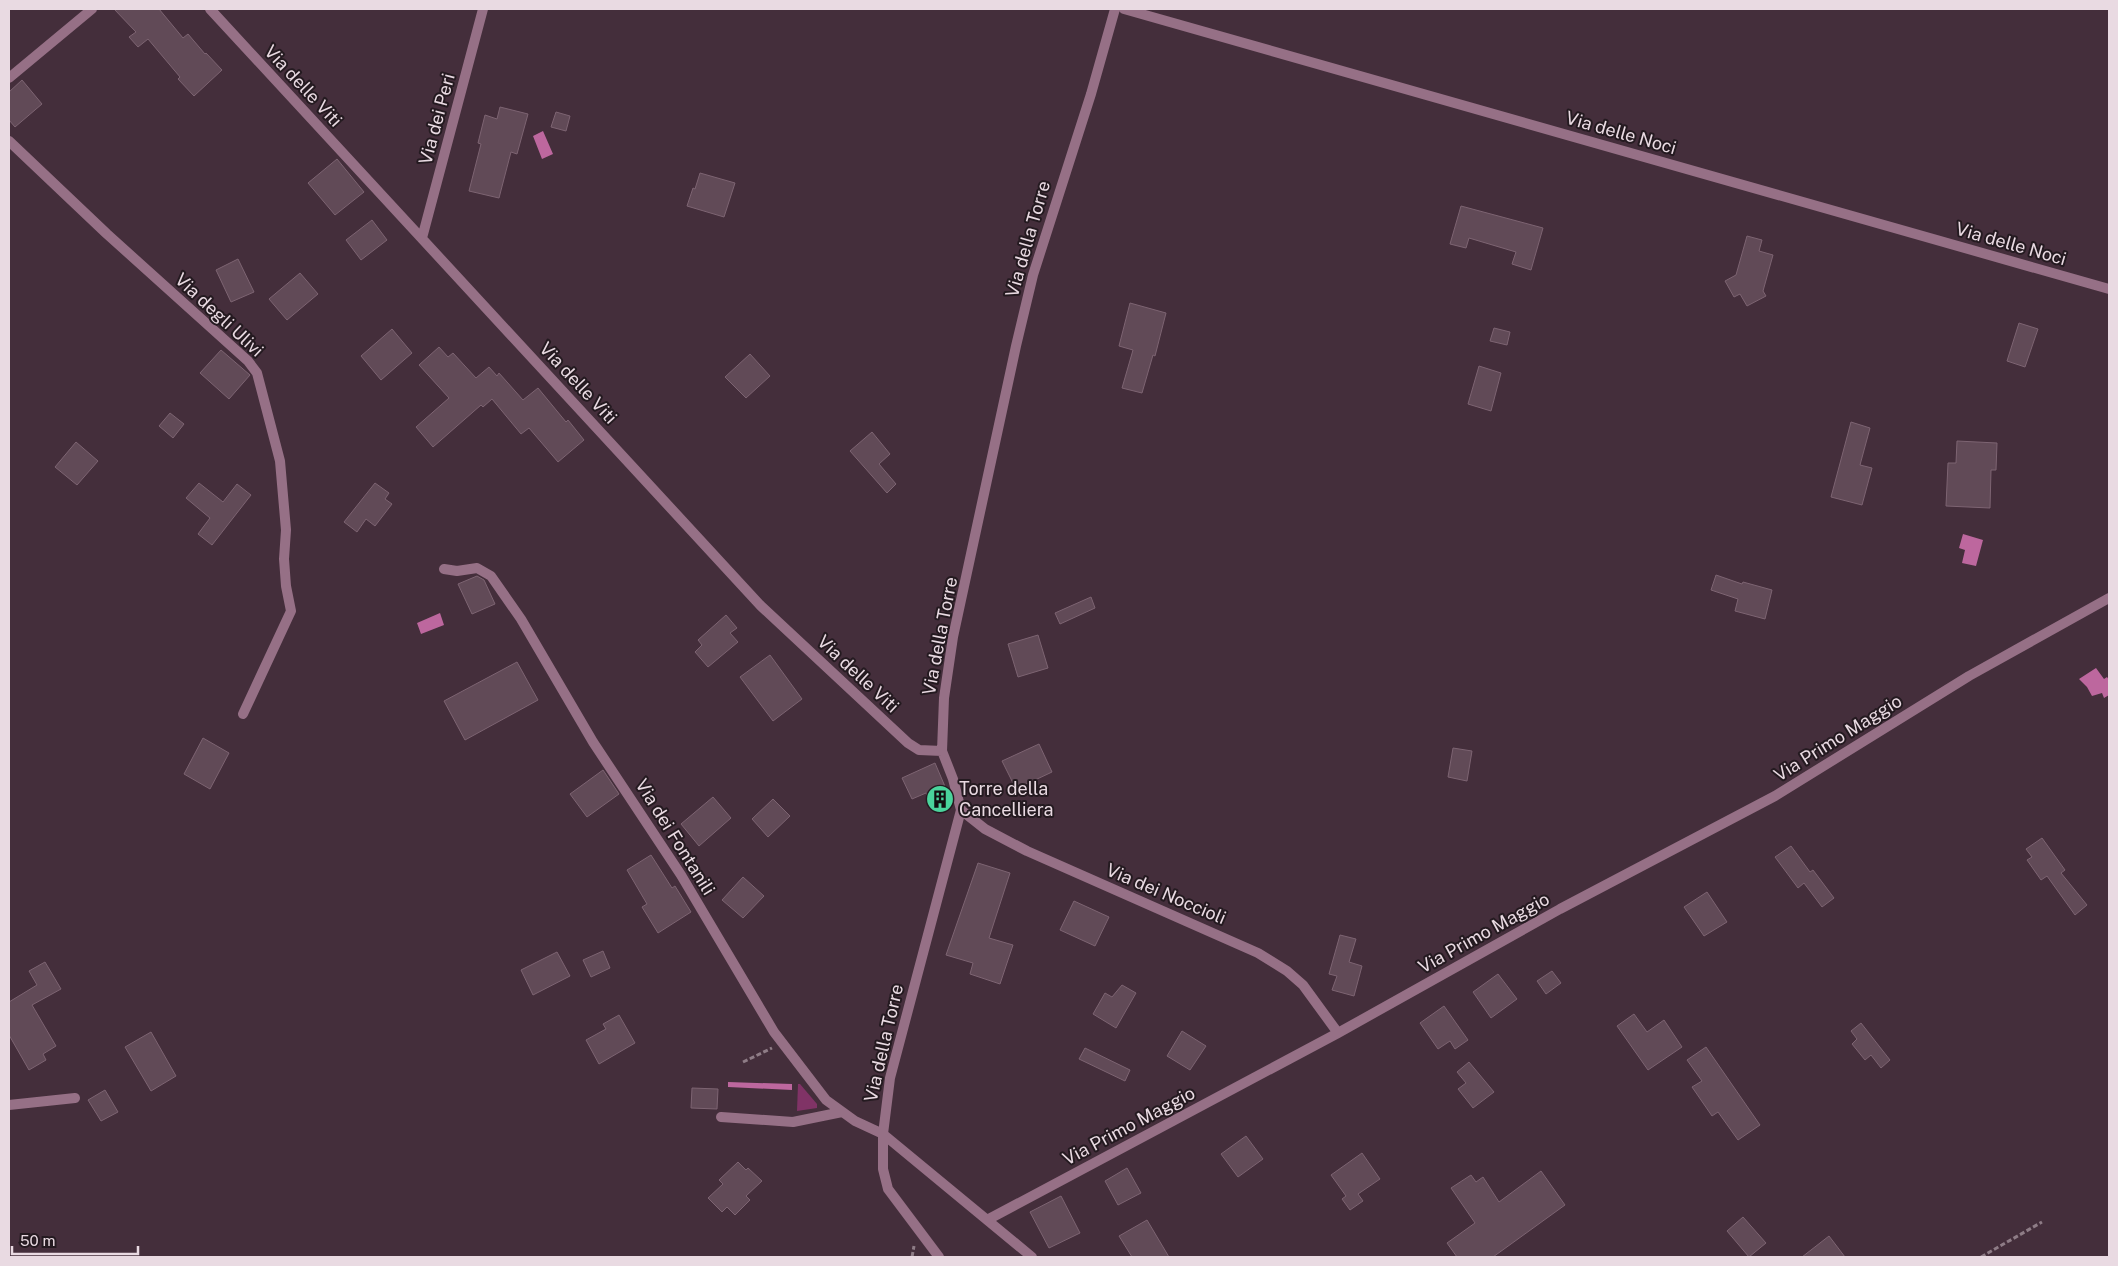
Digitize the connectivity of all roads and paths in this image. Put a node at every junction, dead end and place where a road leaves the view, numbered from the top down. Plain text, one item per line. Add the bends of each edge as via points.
1 (92, 9) edge
2 (210, 9) edge
3 (484, 9) edge
4 (1115, 9) edge
5 (1124, 9) edge
6 (9, 78) edge
7 (9, 141) edge
8 (422, 238) junction
9 (2109, 289) edge
10 (444, 569) dead end
11 (2109, 598) edge
12 (243, 714) dead end
13 (942, 751) junction
14 (961, 810) junction
15 (1338, 1033) junction
16 (783, 1043) junction
17 (743, 1062) dead end
18 (76, 1098) dead end
19 (9, 1104) edge
20 (842, 1112) junction
21 (721, 1117) dead end
22 (883, 1134) junction
23 (987, 1220) junction
24 (2042, 1222) dead end
25 (939, 1257) edge
26 (1032, 1257) edge
27 (1980, 1257) edge

1 - 6 street
2 - 8 street, Via delle Viti
3 - 8 street, Via dei Peri
4 - 13 street, Via della Torre via 1036,265 1016,346 954,637 944,698
5 - 9 street, Via delle Noci
7 - 12 street, Via degli Ulivi via 248,361 256,373 280,460 286,530 286,586 292,611
8 - 13 street, Via delle Viti via 761,606 908,743 919,750
10 - 16 street, Via dei Fontanili via 456,572 473,568 491,576 536,642 573,710 664,848
11 - 15 street, Via Primo Maggio via 1969,676 1775,796 1560,909
13 - 14 street, Via della Torre
14 - 15 street, Via dei Noccioli via 986,829 1027,851 1258,953 1304,985
14 - 22 street, Via della Torre via 890,1078
15 - 23 street, Via Primo Maggio
16 - 17 path
16 - 20 street, Via dei Fontanili via 817,1090
18 - 19 street
20 - 21 street via 793,1122
20 - 22 street, Via dei Fontanili
22 - 23 street
22 - 25 street, Via della Torre via 882,1169 888,1189
23 - 26 street
24 - 27 path

